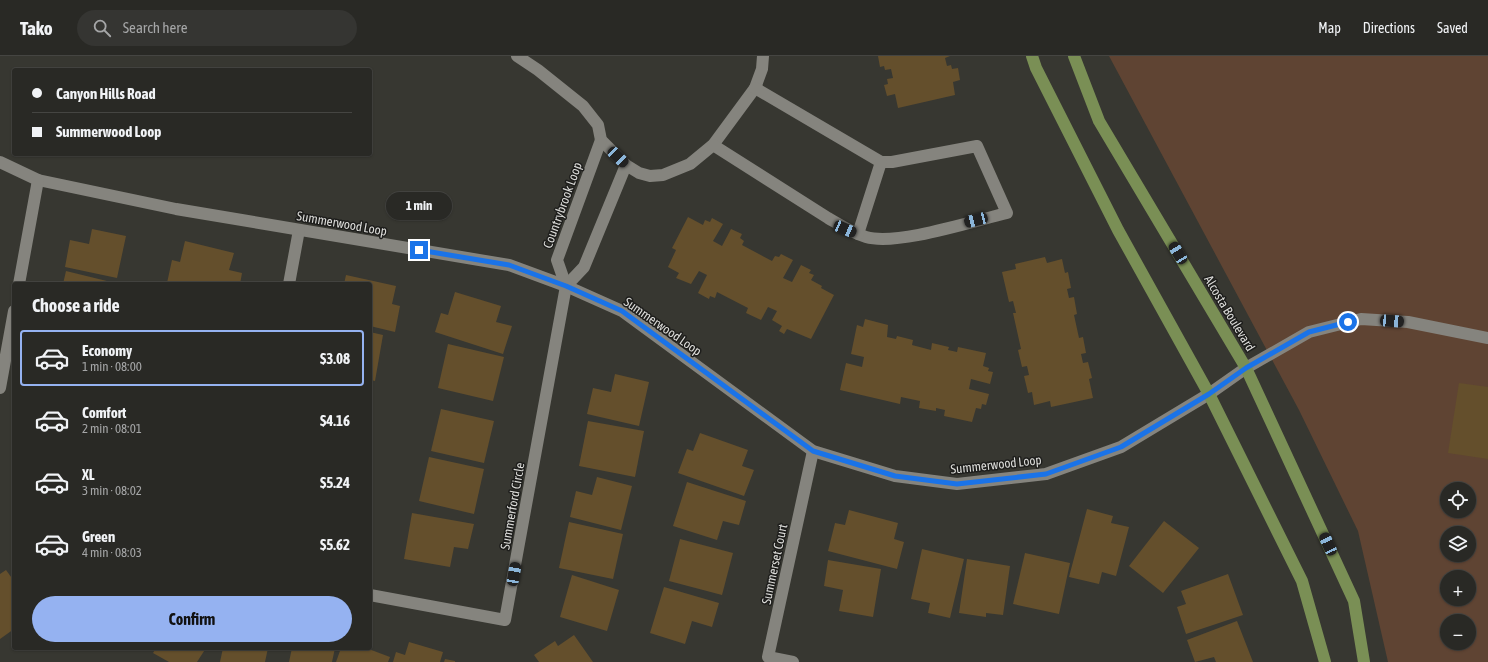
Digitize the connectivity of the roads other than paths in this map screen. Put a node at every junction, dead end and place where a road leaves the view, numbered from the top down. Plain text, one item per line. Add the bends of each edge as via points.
1 (517, 56) edge
2 (763, 56) edge
3 (1032, 56) edge
4 (1074, 56) edge
5 (755, 88) junction
6 (601, 140) junction
7 (713, 145) junction
8 (0, 162) edge
9 (881, 162) junction
10 (626, 165) junction
11 (38, 180) junction
12 (299, 230) junction
13 (858, 234) junction
14 (19, 282) edge
15 (289, 282) edge
16 (566, 286) junction
17 (12, 322) edge
18 (1488, 338) edge
19 (1246, 368) junction
20 (0, 388) edge
21 (1209, 394) junction
22 (813, 451) junction
23 (372, 595) edge
24 (793, 662) edge
25 (1325, 662) edge
26 (1364, 662) edge

1 - 6 street via 583,106 598,125
2 - 5 street via 762,69
3 - 21 main road via 1118,230
4 - 19 main road, Alcosta Boulevard via 1100,121
5 - 7 street
5 - 9 street
6 - 10 street
6 - 16 street, Countrybrook Loop via 557,260
7 - 10 street via 690,164 663,175 650,176
7 - 13 street via 828,218
8 - 11 street, Summerwood Loop
9 - 13 street
9 - 13 street via 977,146 1007,213 892,239 884,240
10 - 16 street via 584,267
11 - 12 street, Summerwood Loop via 176,209
11 - 14 street
12 - 15 street
12 - 16 street, Summerwood Loop via 509,265
16 - 22 street, Summerwood Loop via 622,311
16 - 23 street, Summerford Circle via 505,620
17 - 20 street
18 - 19 street, Summerwood Loop via 1408,322 1361,319 1309,332
19 - 21 street, Summerwood Loop
19 - 26 main road, Alcosta Boulevard via 1354,601
21 - 22 street, Summerwood Loop via 1121,447 1046,474 957,484 895,476
21 - 25 main road via 1302,581
22 - 24 street, Summerset Court via 768,657

